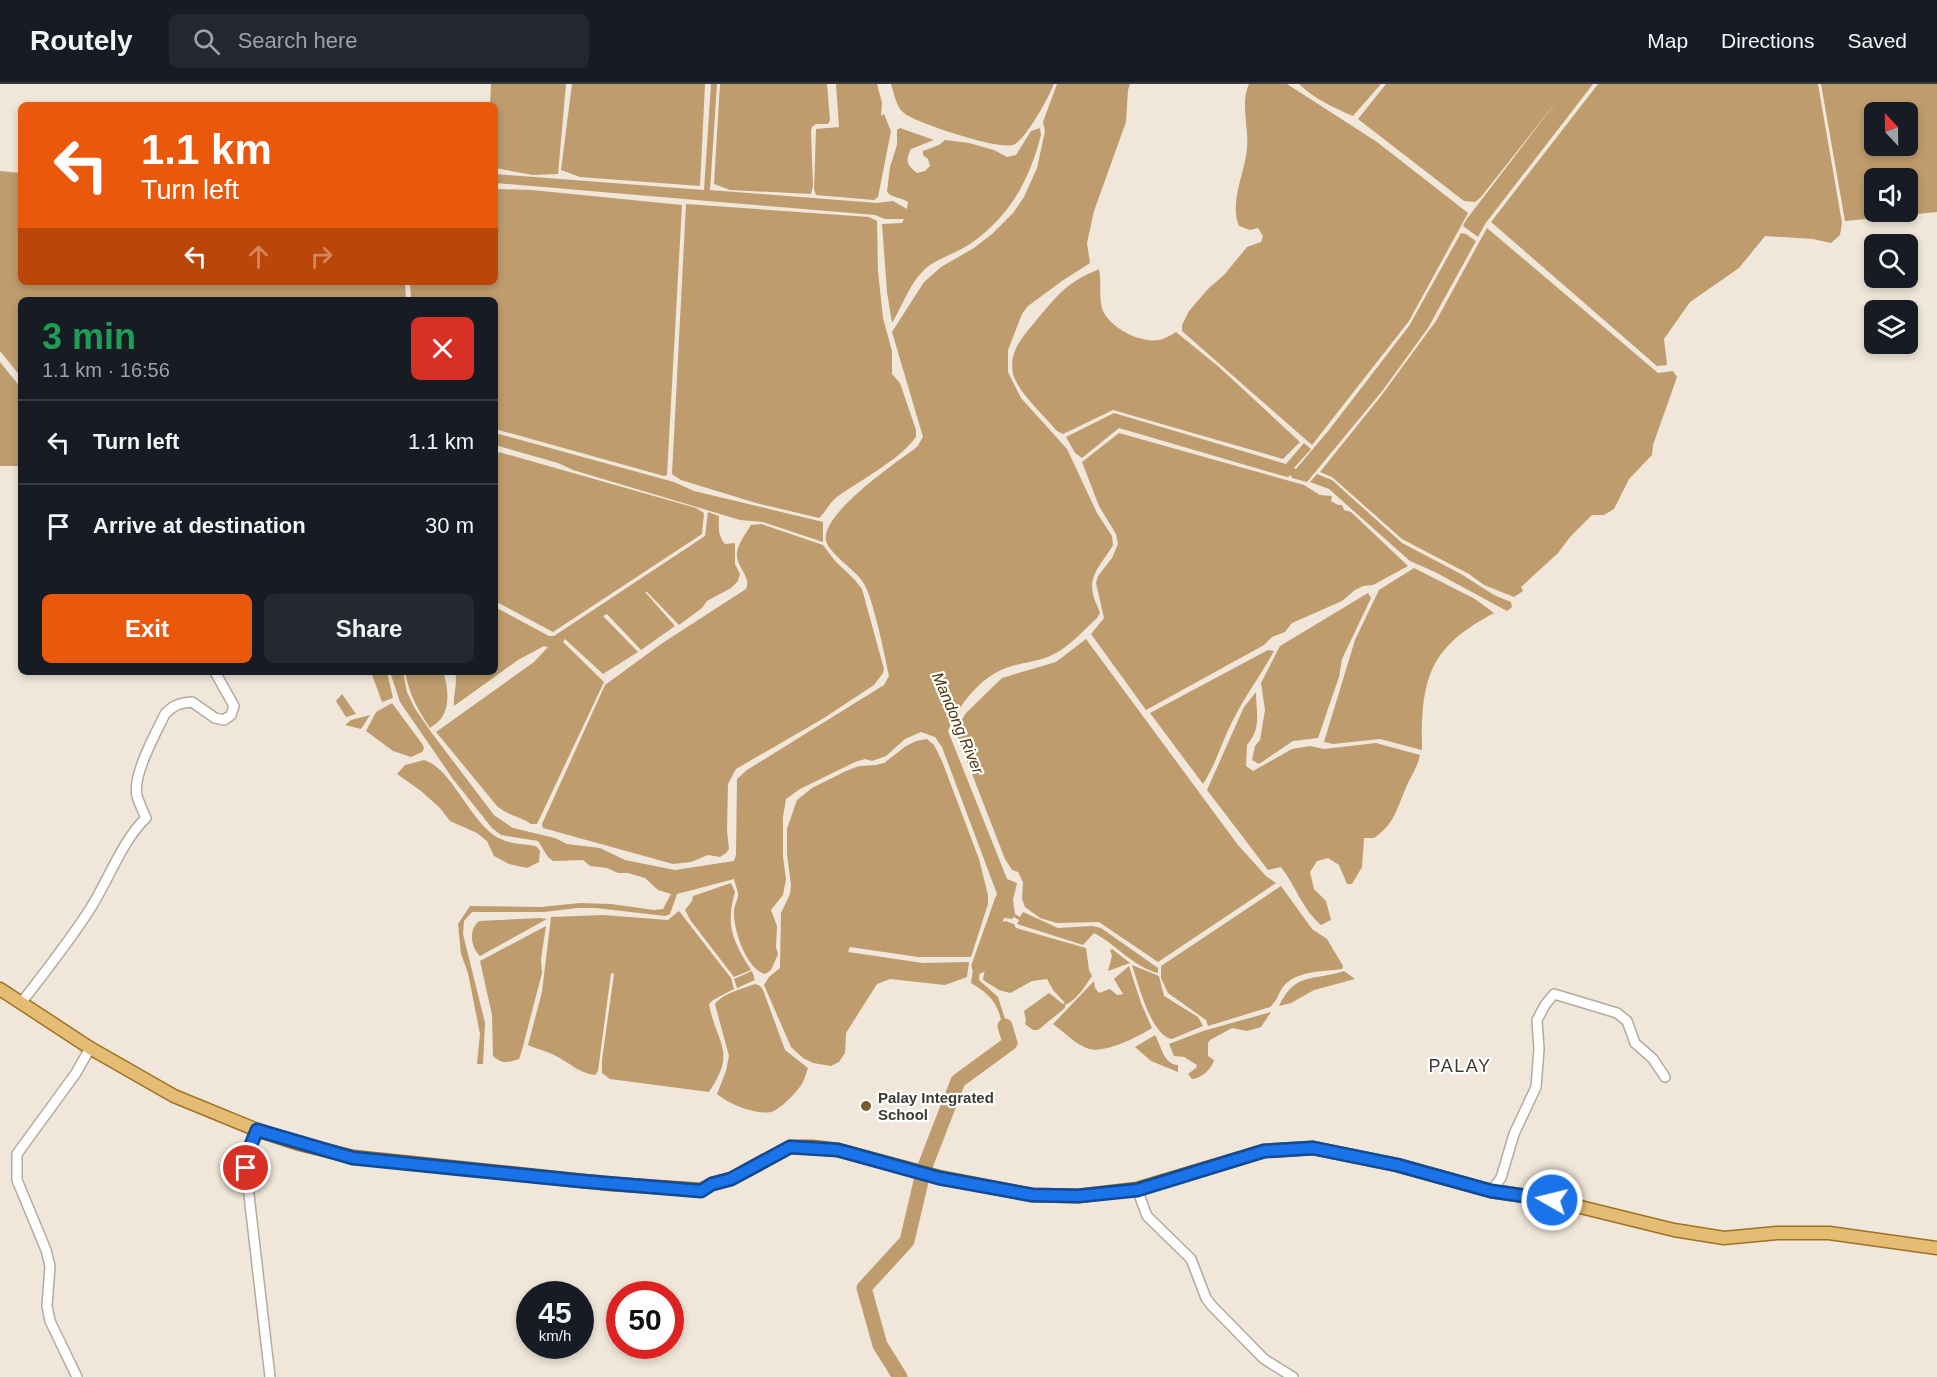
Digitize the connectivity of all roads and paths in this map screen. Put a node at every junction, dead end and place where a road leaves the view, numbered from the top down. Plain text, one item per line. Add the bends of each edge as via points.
1 (217, 675) edge
2 (0, 988) edge
3 (21, 1003) junction
4 (90, 1048) junction
5 (1665, 1077) dead end
6 (257, 1130) junction
7 (1137, 1190) junction
8 (1491, 1191) junction
9 (1937, 1248) edge
10 (77, 1377) edge
11 (270, 1377) edge
12 (1293, 1377) edge

1 - 3 street via 234,706 231,715 224,720 215,718 192,702 177,704 165,714 137,785 146,818 132,834 79,927
2 - 3 main road
3 - 4 main road
4 - 6 main road via 174,1096
4 - 10 street via 17,1154 17,1180 50,1266 50,1321
5 - 8 street via 1635,1043 1627,1021 1617,1013 1554,994 1537,1020 1536,1087 1514,1134 1501,1178
6 - 7 main road via 353,1158 701,1191 790,1147 838,1150 939,1178 1032,1195 1078,1196
6 - 11 street via 246,1157 246,1168
7 - 8 main road via 1264,1151 1313,1148 1397,1165
7 - 12 street via 1147,1216 1191,1259 1212,1306 1264,1359
8 - 9 main road via 1552,1200 1724,1238 1829,1233

